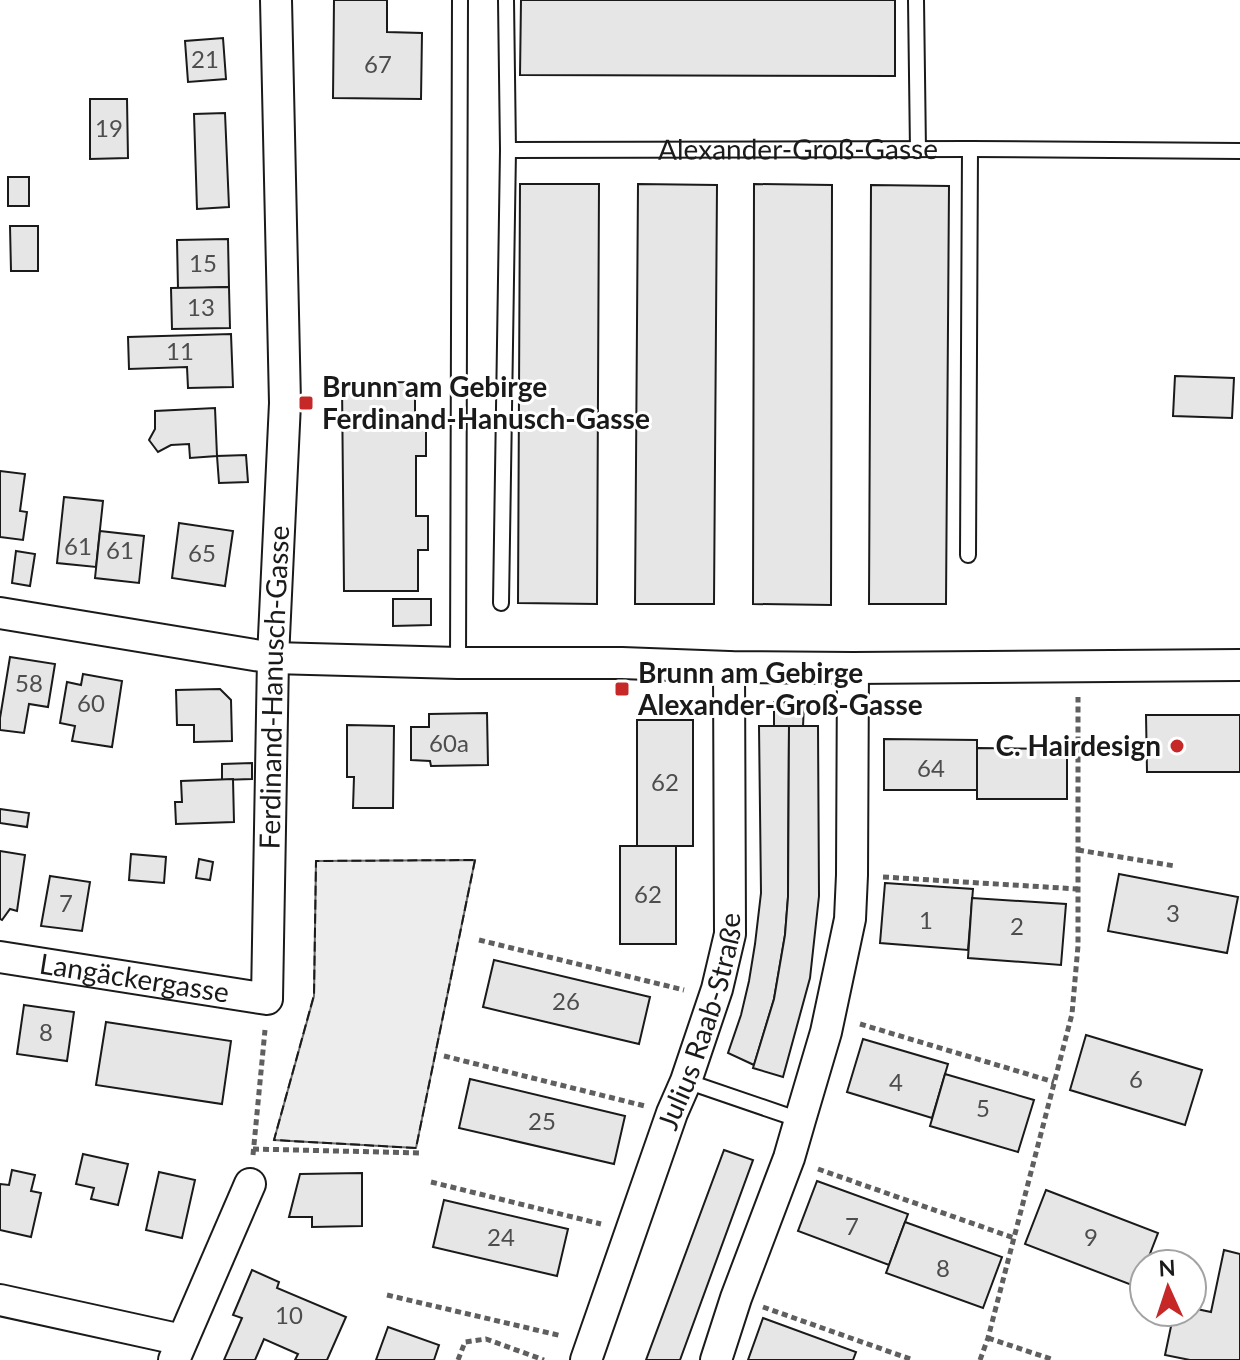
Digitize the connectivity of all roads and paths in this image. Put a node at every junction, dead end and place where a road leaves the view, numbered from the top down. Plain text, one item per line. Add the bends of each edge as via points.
1 (276, 0) edge
2 (460, 0) edge
3 (506, 0) edge
4 (916, 0) edge
5 (970, 149) junction
6 (508, 150) junction
7 (918, 150) junction
8 (1240, 151) edge
9 (968, 555) dead end
10 (501, 603) dead end
11 (0, 613) edge
12 (273, 658) junction
13 (458, 663) junction
14 (1240, 665) edge
15 (729, 667) junction
16 (1079, 667) junction
17 (853, 668) junction
18 (1078, 850) junction
19 (1175, 866) dead end
20 (852, 875) junction
21 (1078, 889) junction
22 (479, 940) dead end
23 (0, 957) edge
24 (714, 997) junction
25 (267, 999) junction
26 (829, 1015) junction
27 (444, 1056) dead end
28 (686, 1081) junction
29 (1054, 1082) junction
30 (672, 1113) junction
31 (800, 1120) junction
32 (253, 1149) junction
33 (422, 1153) dead end
34 (789, 1158) junction
35 (431, 1182) dead end
36 (250, 1184) joint
37 (630, 1231) junction
38 (1014, 1238) junction
39 (387, 1295) dead end
40 (736, 1298) junction
41 (0, 1300) edge
42 (988, 1338) junction
43 (178, 1350) edge
44 (589, 1352) edge
45 (458, 1360) edge
46 (544, 1360) edge
47 (716, 1360) edge
48 (913, 1360) edge
49 (980, 1360) edge
50 (1054, 1360) edge

1 - 12 street, Ferdinand-Hanusch-Gasse via 285,403
2 - 13 lane
3 - 6 lane
4 - 7 lane
5 - 7 lane, Alexander-Groß-Gasse
5 - 8 lane, Alexander-Groß-Gasse
5 - 9 lane
6 - 7 lane, Alexander-Groß-Gasse
6 - 10 lane
11 - 12 street
12 - 13 street
12 - 25 street, Ferdinand-Hanusch-Gasse
13 - 15 street
14 - 16 street
15 - 17 street
15 - 24 street, Julius Raab-Straße via 730,934
16 - 17 street
16 - 18 path
17 - 20 street
18 - 19 path
18 - 21 path
20 - 21 path
20 - 26 street via 850,919
21 - 29 path via 1072,1014
22 - 24 path
23 - 25 street, Langäckergasse
24 - 28 street, Julius Raab-Straße
25 - 32 path
26 - 29 path
26 - 31 street
27 - 30 path
28 - 30 street, Julius Raab-Straße
28 - 31 lane
29 - 38 path
30 - 37 street, Julius Raab-Straße
31 - 34 street
32 - 33 path
32 - 36 path
34 - 38 path
34 - 40 street
35 - 37 path
36 - 43 street
37 - 44 street, Julius Raab-Straße
38 - 42 path
39 - 44 path
40 - 47 street
40 - 48 path
41 - 43 street
42 - 49 path
42 - 50 path
45 - 46 path via 465,1342 486,1339

